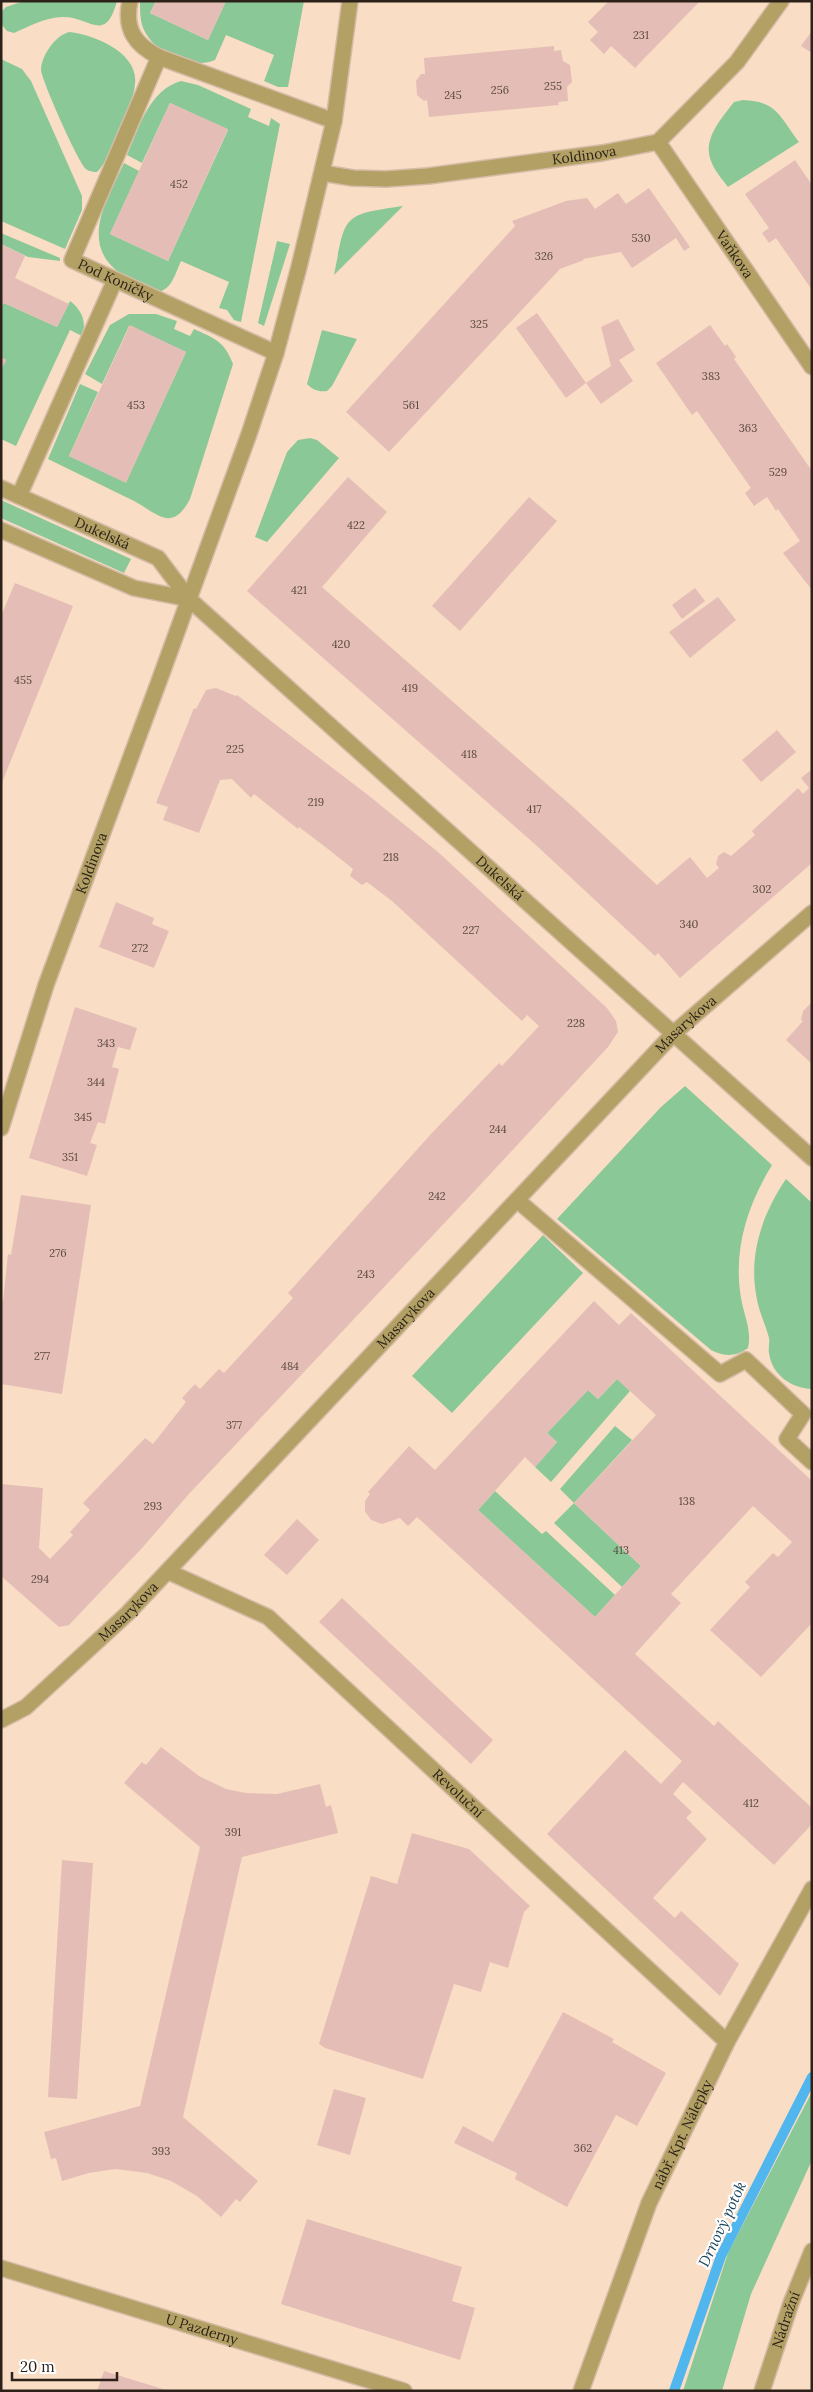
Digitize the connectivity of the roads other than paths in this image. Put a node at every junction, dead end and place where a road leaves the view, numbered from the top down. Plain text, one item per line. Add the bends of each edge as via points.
1 (130, 1) edge
2 (350, 1) edge
3 (781, 1) edge
4 (159, 57) junction
5 (334, 121) junction
6 (658, 142) junction
7 (322, 173) junction
8 (116, 280) junction
9 (276, 353) junction
10 (812, 367) edge
11 (1, 488) edge
12 (19, 496) junction
13 (1, 530) edge
14 (189, 599) junction
15 (812, 914) edge
16 (674, 1033) junction
17 (1, 1128) edge
18 (812, 1158) edge
19 (517, 1200) junction
20 (812, 1462) edge
21 (169, 1572) junction
22 (1, 1720) edge
23 (812, 1889) edge
24 (727, 2042) junction
25 (812, 2251) edge
26 (1, 2268) edge
27 (404, 2391) edge
28 (581, 2391) edge
29 (762, 2391) edge

1 - 4 street via 128,19 136,41
2 - 5 street
3 - 6 street via 737,62
4 - 5 street
4 - 8 street, Pod Koníčky via 72,260
5 - 7 street
6 - 7 street, Koldinova via 602,153 428,176 361,178
6 - 10 street, Vaňkova
7 - 9 street
8 - 9 street, Pod Koníčky
8 - 12 street
9 - 14 street
11 - 12 street, Dukelská
12 - 14 street, Dukelská via 158,558
13 - 14 street via 134,588
14 - 16 street, Dukelská
14 - 17 street, Koldinova via 46,985
15 - 16 street, Masarykova
16 - 18 street, Dukelská
16 - 19 street, Masarykova
19 - 20 street via 720,1374 746,1360 803,1414 787,1439
19 - 21 street, Masarykova
21 - 22 street, Masarykova via 59,1679 26,1707
21 - 24 street, Revoluční via 268,1616
23 - 24 street, nábř. Kpt. Nálepky
24 - 28 street, nábř. Kpt. Nálepky via 649,2203
25 - 29 street, Nádražní via 790,2303
26 - 27 street, U Pazderny

